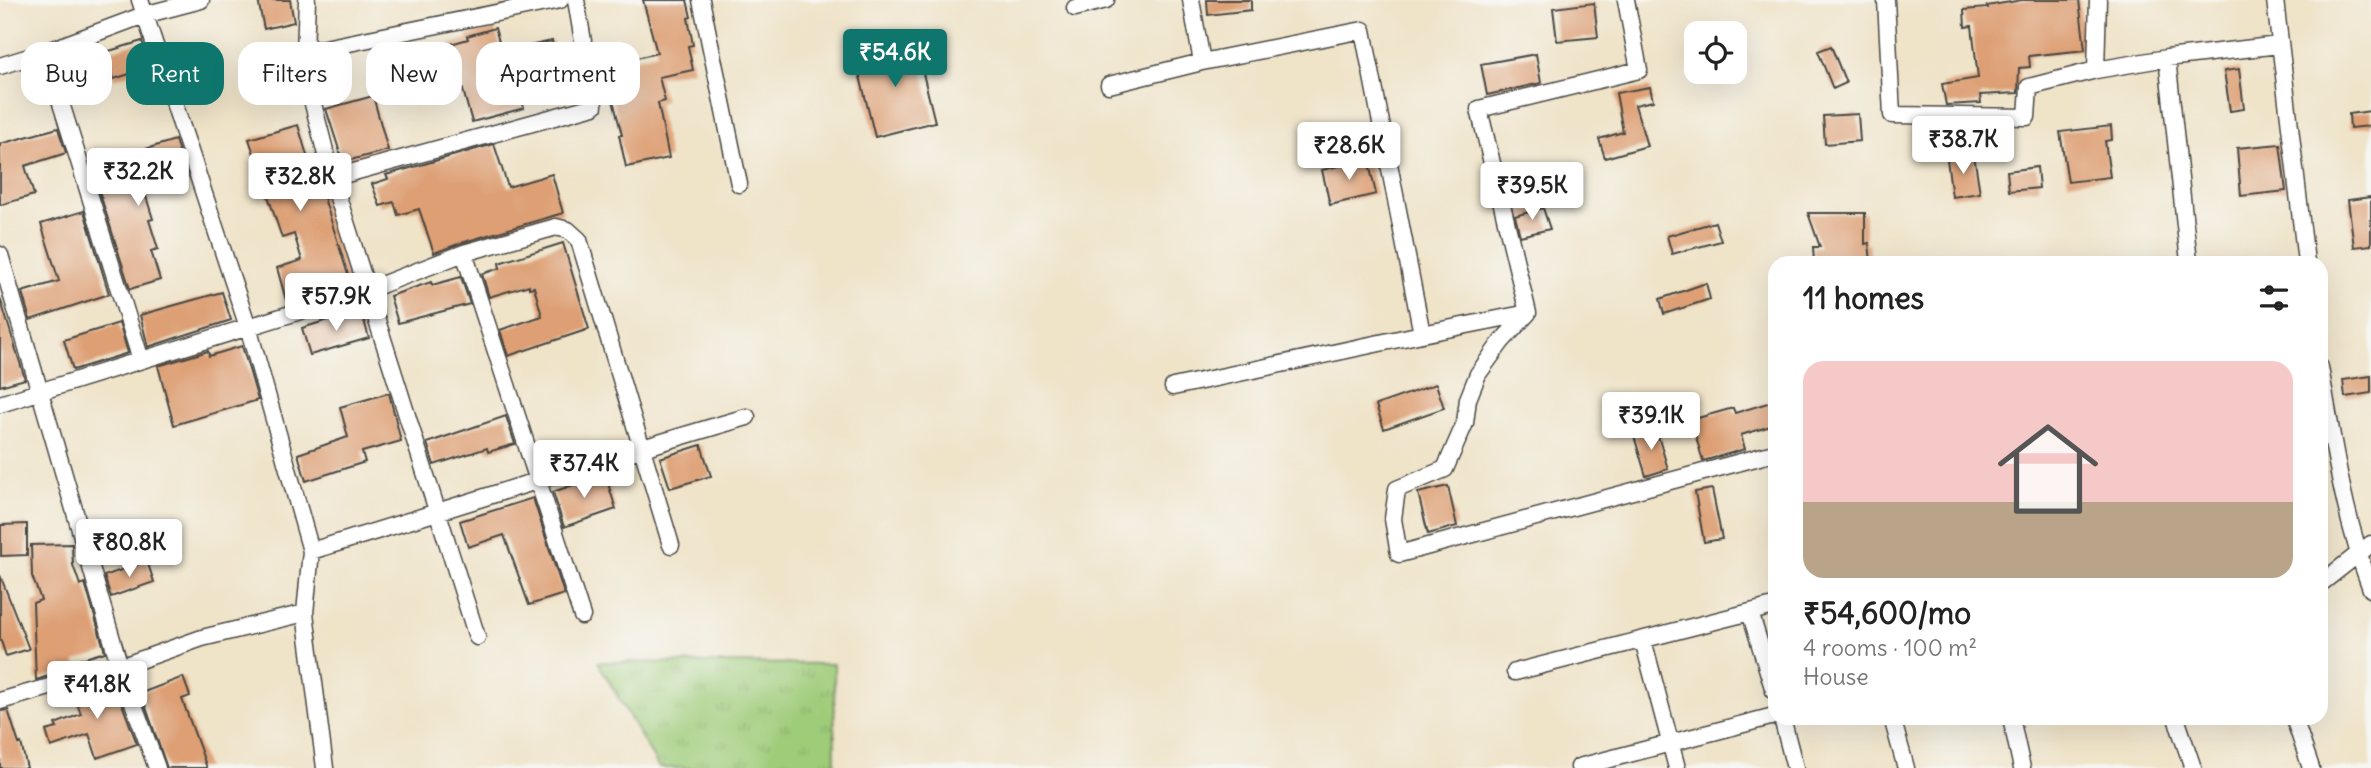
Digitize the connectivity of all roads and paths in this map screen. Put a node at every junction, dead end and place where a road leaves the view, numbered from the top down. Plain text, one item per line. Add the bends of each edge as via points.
1 (201, 0) edge
2 (307, 0) edge
3 (560, 0) edge
4 (576, 0) edge
5 (701, 0) edge
6 (1106, 0) edge
7 (1191, 0) edge
8 (1626, 0) edge
9 (1886, 0) edge
10 (2098, 0) edge
11 (2275, 0) edge
12 (142, 8) edge
13 (1075, 8) dead end
14 (67, 42) edge
15 (305, 42) edge
16 (352, 42) edge
17 (2279, 45) junction
18 (2167, 58) junction
19 (21, 59) edge
20 (1202, 62) junction
21 (0, 66) edge
22 (2096, 70) junction
23 (1109, 85) dead end
24 (62, 105) edge
25 (314, 105) edge
26 (332, 178) junction
27 (739, 184) dead end
28 (464, 253) junction
29 (0, 255) edge
30 (2188, 256) edge
31 (2305, 256) edge
32 (368, 290) junction
33 (1528, 313) junction
34 (248, 327) junction
35 (1422, 334) junction
36 (141, 360) junction
37 (1172, 387) dead end
38 (39, 390) junction
39 (0, 404) edge
40 (747, 417) dead end
41 (641, 447) junction
42 (1768, 455) edge
43 (2329, 467) edge
44 (538, 479) junction
45 (436, 513) junction
46 (2371, 544) edge
47 (671, 545) dead end
48 (311, 551) junction
49 (2358, 555) junction
50 (2328, 578) edge
51 (2371, 589) edge
52 (1768, 608) edge
53 (1750, 612) junction
54 (305, 613) junction
55 (582, 616) dead end
56 (477, 637) dead end
57 (1643, 640) junction
58 (120, 667) junction
59 (1768, 671) edge
60 (1515, 672) dead end
61 (0, 701) edge
62 (1768, 718) edge
63 (1784, 725) edge
64 (1894, 725) edge
65 (2013, 725) edge
66 (2178, 725) edge
67 (2296, 725) edge
68 (1671, 743) junction
69 (1579, 767) edge
70 (158, 768) edge
71 (325, 768) edge
72 (1677, 768) edge
73 (1795, 768) edge
74 (1906, 768) edge
75 (2022, 768) edge
76 (2193, 768) edge
77 (2311, 768) edge

1 - 12 street
2 - 15 street
3 - 16 street
4 - 26 street via 594,106
5 - 27 street
6 - 13 street
7 - 20 street
8 - 33 street via 1639,70 1479,109
9 - 22 street via 1892,115 2027,117 2029,87
10 - 22 street
11 - 17 street
12 - 14 street
12 - 34 street
17 - 18 street
17 - 31 street
18 - 22 street
18 - 30 street
19 - 21 street
20 - 23 street
20 - 35 street via 1363,30
24 - 36 street
25 - 26 street
26 - 32 street
28 - 32 street
28 - 41 street via 556,227 579,240
28 - 44 street
29 - 38 street
32 - 34 street
32 - 45 street
33 - 35 street
33 - 42 street via 1478,374 1465,423 1445,469 1397,489 1393,519 1399,554
34 - 36 street
34 - 48 street
35 - 37 street
36 - 38 street
38 - 39 street
38 - 58 street
40 - 41 street
41 - 44 street
41 - 47 street
43 - 49 street
44 - 45 street
44 - 55 street
45 - 48 street
45 - 56 street
46 - 49 street
48 - 54 street
49 - 50 street
49 - 51 street
52 - 53 street
53 - 57 street
53 - 59 street
54 - 58 street via 202,638
54 - 71 street
57 - 60 street
57 - 68 street
58 - 61 street
58 - 70 street
62 - 68 street
63 - 73 street
64 - 74 street
65 - 75 street
66 - 76 street
67 - 77 street
68 - 69 street
68 - 72 street

